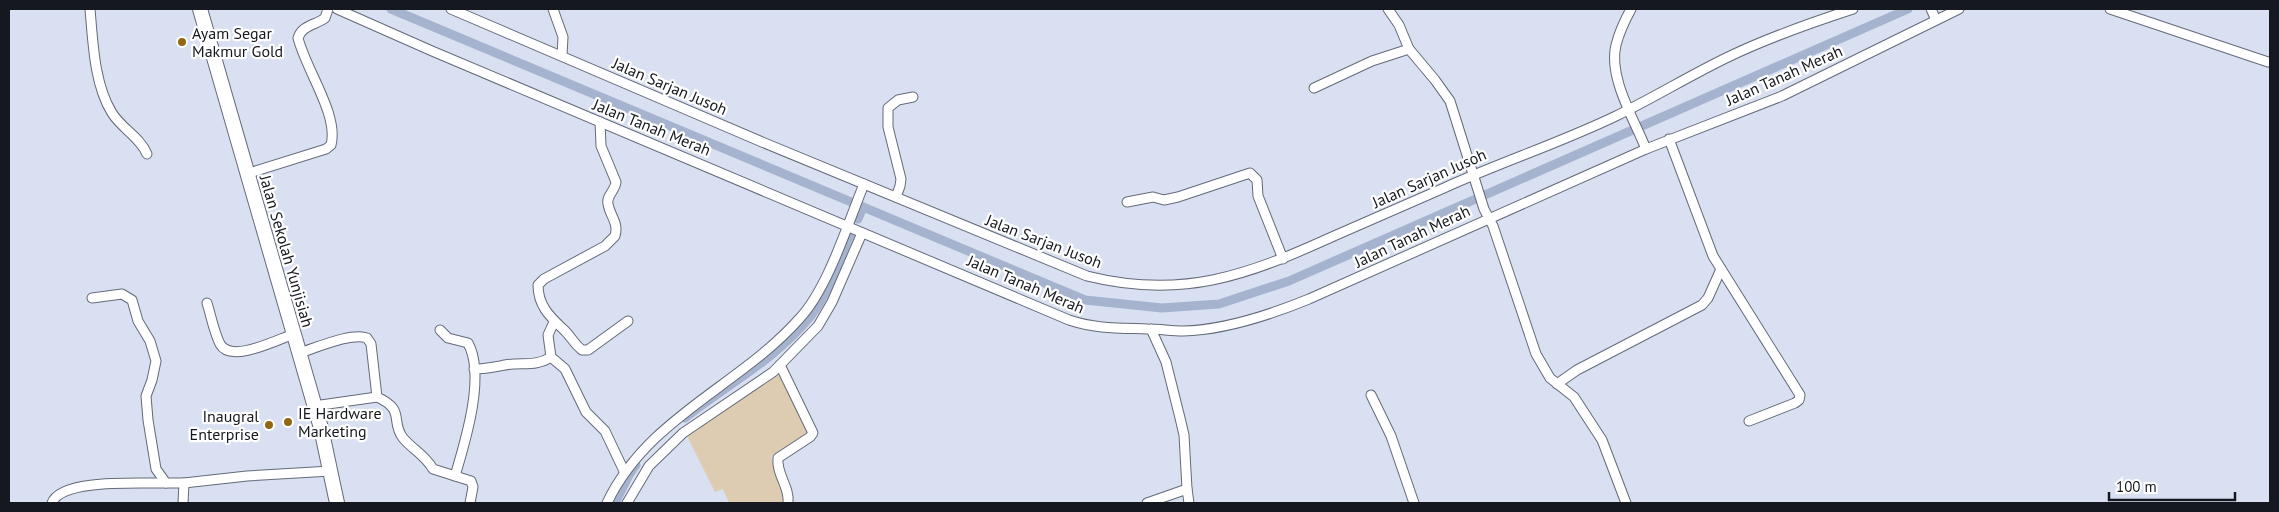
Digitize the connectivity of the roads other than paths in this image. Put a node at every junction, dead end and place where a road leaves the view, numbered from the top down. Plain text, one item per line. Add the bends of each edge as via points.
1 (90, 9) edge
2 (200, 9) edge
3 (328, 9) edge
4 (337, 9) edge
5 (451, 9) edge
6 (553, 9) edge
7 (1388, 9) edge
8 (1631, 9) edge
9 (1853, 9) edge
10 (1959, 9) edge
11 (2110, 9) edge
12 (1934, 14) edge
13 (1409, 49) junction
14 (562, 55) junction
15 (2268, 62) dead end
16 (1314, 88) dead end
17 (912, 97) dead end
18 (1630, 109) junction
19 (600, 122) junction
20 (1669, 139) junction
21 (1646, 148) junction
22 (147, 154) dead end
23 (246, 174) junction
24 (1474, 174) junction
25 (862, 189) junction
26 (896, 198) junction
27 (1127, 202) dead end
28 (1486, 214) junction
29 (847, 226) junction
30 (862, 233) junction
31 (1283, 259) junction
32 (1721, 269) junction
33 (92, 298) dead end
34 (207, 302) dead end
35 (628, 321) dead end
36 (554, 322) junction
37 (1151, 329) junction
38 (440, 330) dead end
39 (294, 334) junction
40 (299, 353) junction
41 (551, 357) junction
42 (780, 365) junction
43 (474, 369) junction
44 (1557, 384) junction
45 (730, 390) junction
46 (1371, 395) dead end
47 (377, 397) junction
48 (314, 406) junction
49 (1749, 421) dead end
50 (331, 471) junction
51 (624, 472) junction
52 (455, 476) junction
53 (166, 483) junction
54 (184, 483) junction
55 (1187, 490) junction
56 (52, 503) edge
57 (183, 503) edge
58 (337, 503) edge
59 (470, 503) edge
60 (607, 503) edge
61 (627, 503) edge
62 (788, 503) edge
63 (1147, 503) edge
64 (1189, 503) edge
65 (1414, 503) edge
66 (1626, 503) edge

1 - 22 street via 97,67 110,110 143,145
2 - 23 main road, Jalan Sekolah Yunjisiah
3 - 23 street via 324,20 309,25 298,38 332,121 331,145
4 - 19 street, Jalan Tanah Merah
5 - 14 street, Jalan Sarjan Jusoh
6 - 14 street via 562,37
7 - 13 street
8 - 18 street via 1616,44 1614,59 1620,88
9 - 18 street, Jalan Sarjan Jusoh via 1752,46
10 - 12 street, Jalan Tanah Merah
11 - 15 street
12 - 20 street, Jalan Tanah Merah via 1782,96
13 - 16 street via 1372,60
13 - 24 street via 1450,102
14 - 25 street, Jalan Sarjan Jusoh
17 - 26 street via 898,100 888,108 888,127 901,180
18 - 21 street
18 - 24 street, Jalan Sarjan Jusoh
19 - 29 street, Jalan Tanah Merah
19 - 36 street via 601,146 616,182 607,198 617,230 605,246 538,285 538,296
20 - 21 street, Jalan Tanah Merah
20 - 32 street via 1707,243
21 - 28 street, Jalan Tanah Merah
23 - 39 main road, Jalan Sekolah Yunjisiah
24 - 28 street
24 - 31 street, Jalan Sarjan Jusoh
25 - 26 street, Jalan Sarjan Jusoh
25 - 29 street
26 - 31 street, Jalan Sarjan Jusoh via 1079,273 1112,282 1160,286 1187,284 1252,270
27 - 31 street via 1178,197 1250,173 1256,180 1258,196
28 - 37 street, Jalan Tanah Merah via 1284,310 1205,329
28 - 44 street via 1493,226 1536,354
29 - 30 street, Jalan Tanah Merah
29 - 45 street via 829,269 802,316
30 - 37 street, Jalan Tanah Merah via 1069,320 1108,329
30 - 42 street via 823,318
32 - 44 street via 1702,305 1577,370
32 - 49 street via 1800,394 1795,403
33 - 53 street via 122,294 132,300 138,320 150,341 156,361 146,396 148,420 156,469
34 - 39 street via 221,345 229,352 246,350
35 - 36 street via 585,351
36 - 41 street via 548,335
37 - 55 street via 1166,362 1184,435
38 - 43 street via 448,338 468,342
39 - 40 main road, Jalan Sekolah Yunjisiah
40 - 47 street via 342,340 367,338 371,344
40 - 48 main road, Jalan Sekolah Yunjisiah
41 - 43 street via 537,364
41 - 51 street via 565,369 586,412 605,430
42 - 45 street
42 - 62 street via 813,433 778,458
43 - 52 street via 470,424
44 - 66 street via 1574,397 1602,440
45 - 51 street via 658,435
45 - 61 street via 649,466
46 - 65 street via 1391,436
47 - 48 street
47 - 52 street via 394,408 404,438 424,455 432,469
48 - 50 main road, Jalan Sekolah Yunjisiah
50 - 54 street
50 - 58 main road, Jalan Sekolah Yunjisiah
51 - 60 street
52 - 59 street via 472,484
53 - 54 street
53 - 56 street via 70,489 57,495
54 - 57 street
55 - 63 street
55 - 64 street

